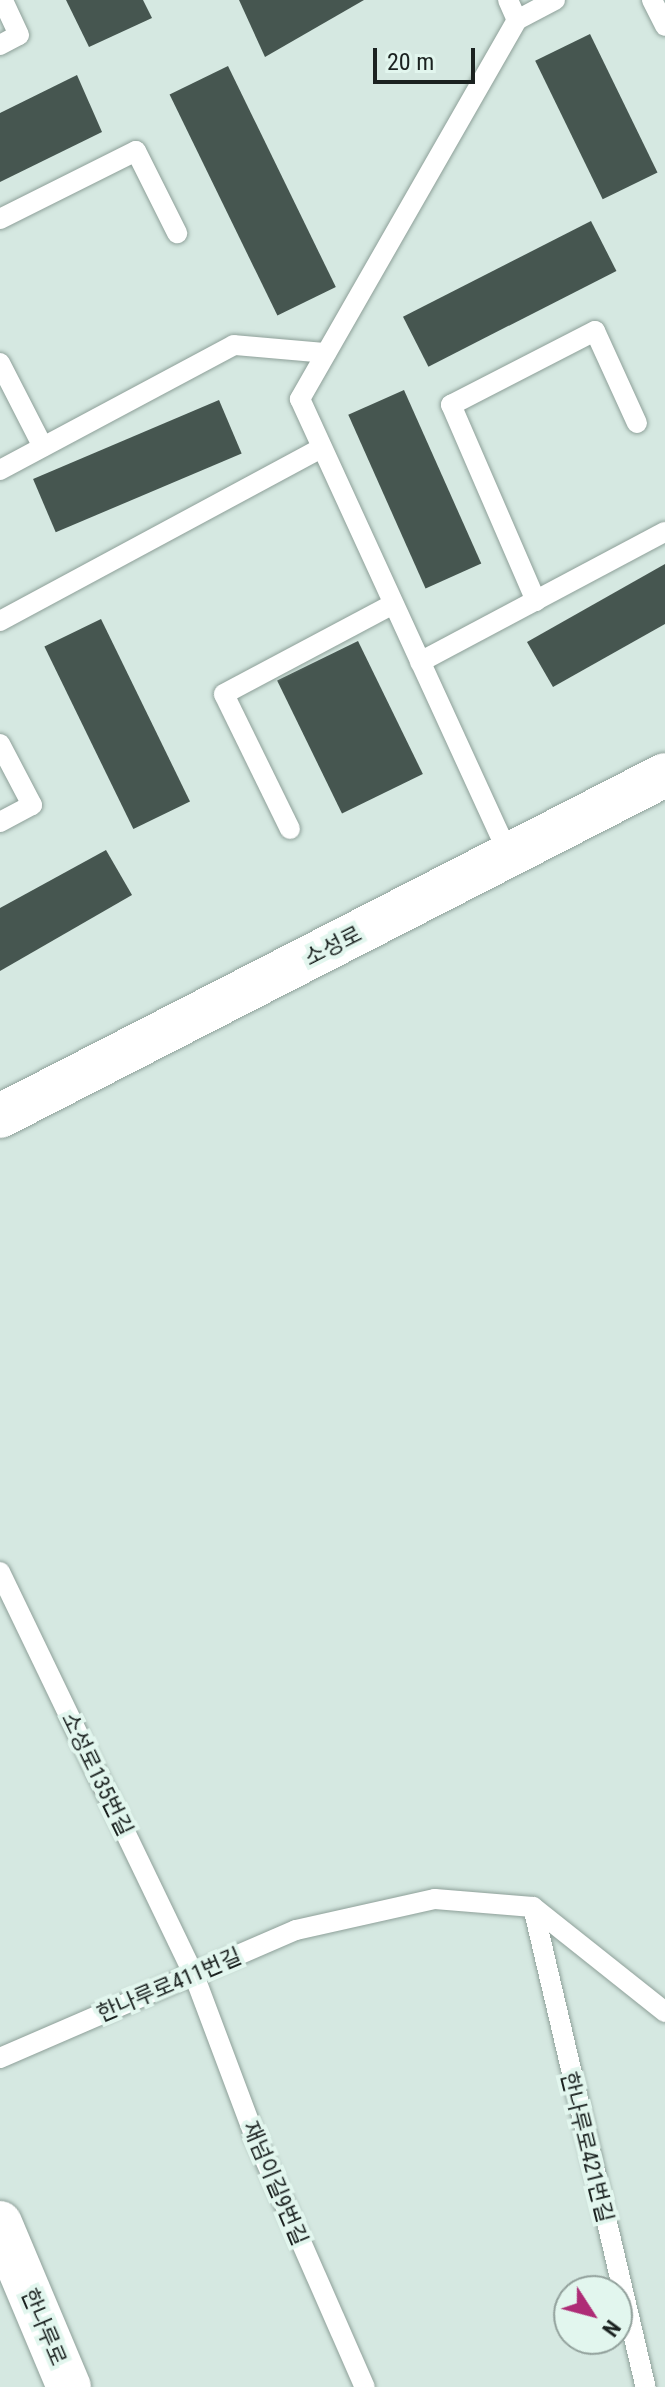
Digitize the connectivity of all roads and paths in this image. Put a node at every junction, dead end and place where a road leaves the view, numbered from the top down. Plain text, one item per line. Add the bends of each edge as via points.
1 (3, 0) edge
2 (508, 0) edge
3 (555, 0) edge
4 (652, 0) edge
5 (517, 20) junction
6 (665, 26) edge
7 (0, 45) edge
8 (0, 219) edge
9 (177, 233) dead end
10 (326, 353) junction
11 (0, 363) edge
12 (637, 423) dead end
13 (43, 447) junction
14 (321, 448) junction
15 (0, 470) edge
16 (665, 532) edge
17 (536, 601) junction
18 (393, 604) junction
19 (0, 621) edge
20 (420, 662) junction
21 (0, 744) edge
22 (665, 775) edge
23 (0, 822) edge
24 (290, 829) dead end
25 (509, 855) junction
26 (0, 1116) edge
27 (0, 1572) edge
28 (533, 1907) junction
29 (194, 1975) junction
30 (665, 2012) edge
31 (0, 2058) edge
32 (0, 2223) edge
33 (69, 2387) edge
34 (365, 2387) edge
35 (646, 2387) edge

1 - 7 lane via 19,35
2 - 5 lane
3 - 5 lane
4 - 6 lane
5 - 10 lane
8 - 9 lane via 136,151
10 - 13 lane via 234,345
10 - 14 lane via 300,399
11 - 13 lane
12 - 17 lane via 595,331 451,405
13 - 15 lane
14 - 18 lane
14 - 19 lane
16 - 17 lane
17 - 20 lane
18 - 20 lane
18 - 24 lane via 224,694
20 - 25 lane
21 - 23 lane via 32,805
22 - 25 main road, 소성로
25 - 26 main road, 소성로
27 - 29 lane, 소성로135번길
28 - 29 lane, 한나루로411번길 via 435,1899 339,1916
28 - 30 lane
28 - 35 lane, 한나루로421번길
29 - 31 lane, 한나루로411번길
29 - 34 lane, 재넘이길9번길 via 255,2137
32 - 33 main road, 한나루로

